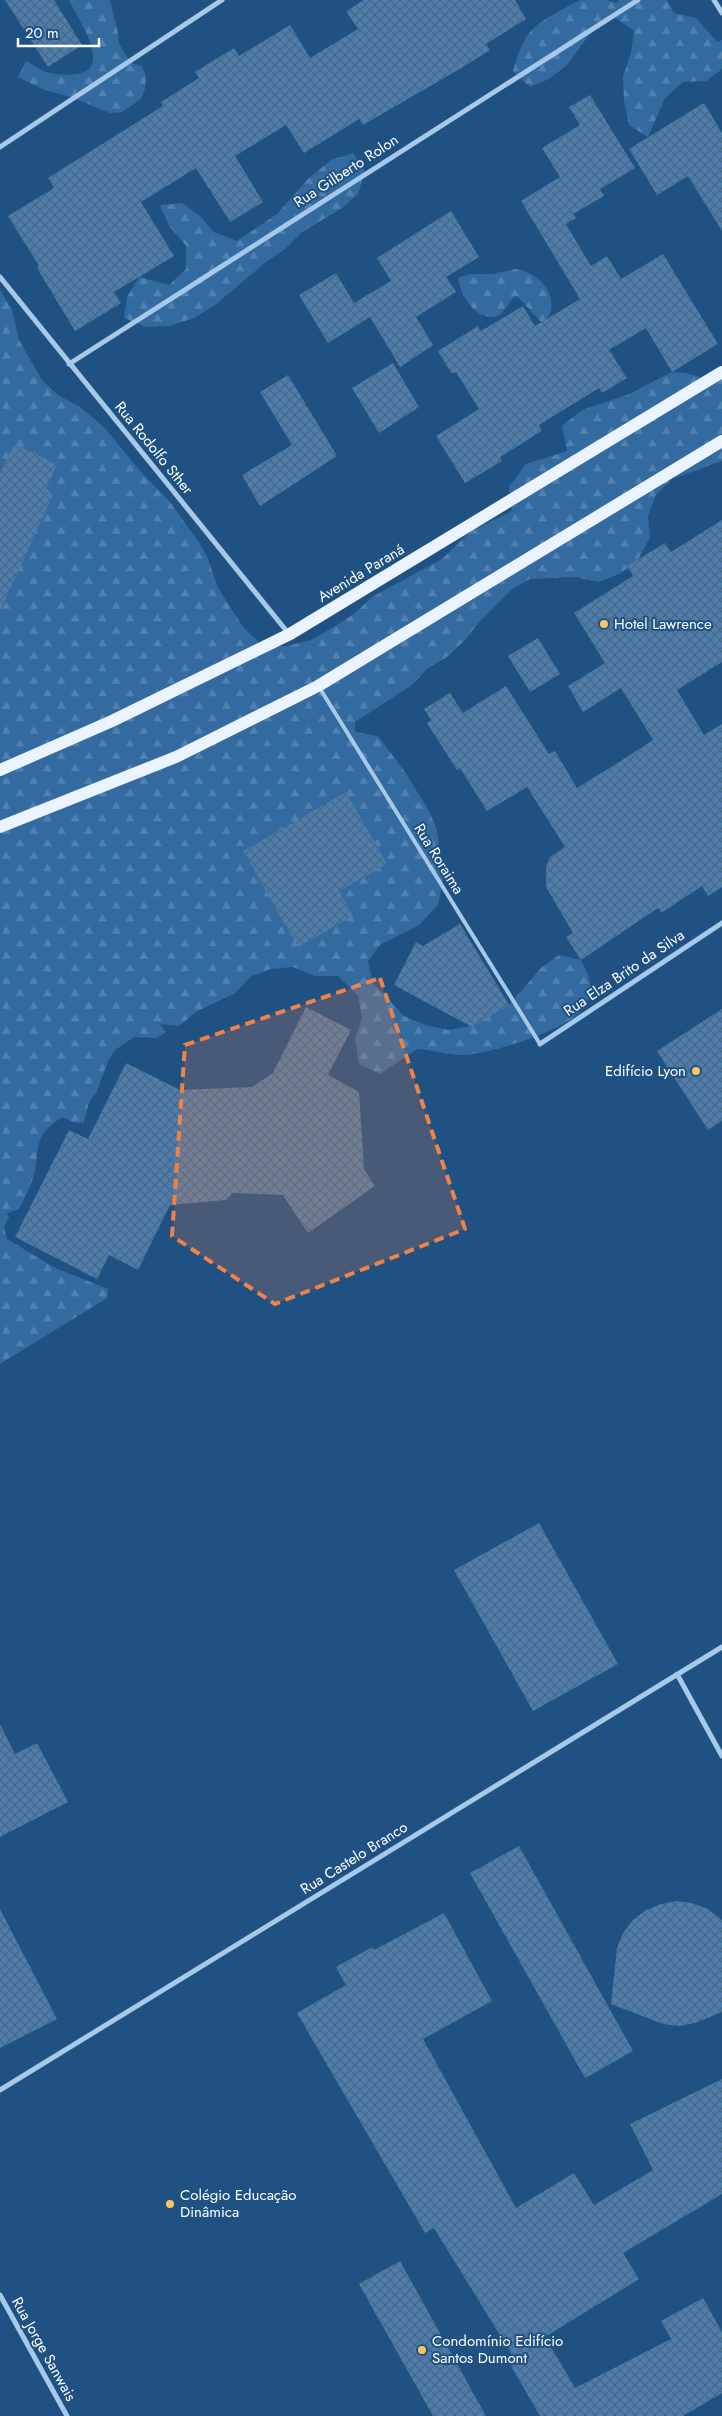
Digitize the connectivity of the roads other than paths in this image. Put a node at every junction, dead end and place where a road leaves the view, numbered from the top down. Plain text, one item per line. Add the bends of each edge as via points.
1 (222, 0) edge
2 (638, 0) edge
3 (714, 0) edge
4 (722, 13) edge
5 (0, 146) edge
6 (0, 277) edge
7 (69, 364) junction
8 (722, 372) edge
9 (722, 441) edge
10 (290, 634) junction
11 (318, 686) junction
12 (0, 770) edge
13 (0, 827) edge
14 (722, 923) edge
15 (540, 1044) joint
16 (722, 1647) edge
17 (677, 1674) junction
18 (722, 1756) edge
19 (0, 2090) edge
20 (0, 2295) edge
21 (67, 2416) edge

1 - 5 street
2 - 7 street, Rua Gilberto Rolon
3 - 4 street
6 - 7 street, Rua Rodolfo Sther
7 - 10 street, Rua Rodolfo Sther
8 - 10 main road, Avenida Paraná
9 - 11 main road
10 - 12 main road, Avenida Paraná via 112,721
11 - 13 main road via 176,757
11 - 15 lane, Rua Roraima
14 - 15 street, Rua Elza Brito da Silva
16 - 17 street, Rua Castelo Branco
17 - 18 street
17 - 19 street, Rua Castelo Branco
20 - 21 street, Rua Jorge Sanwais

